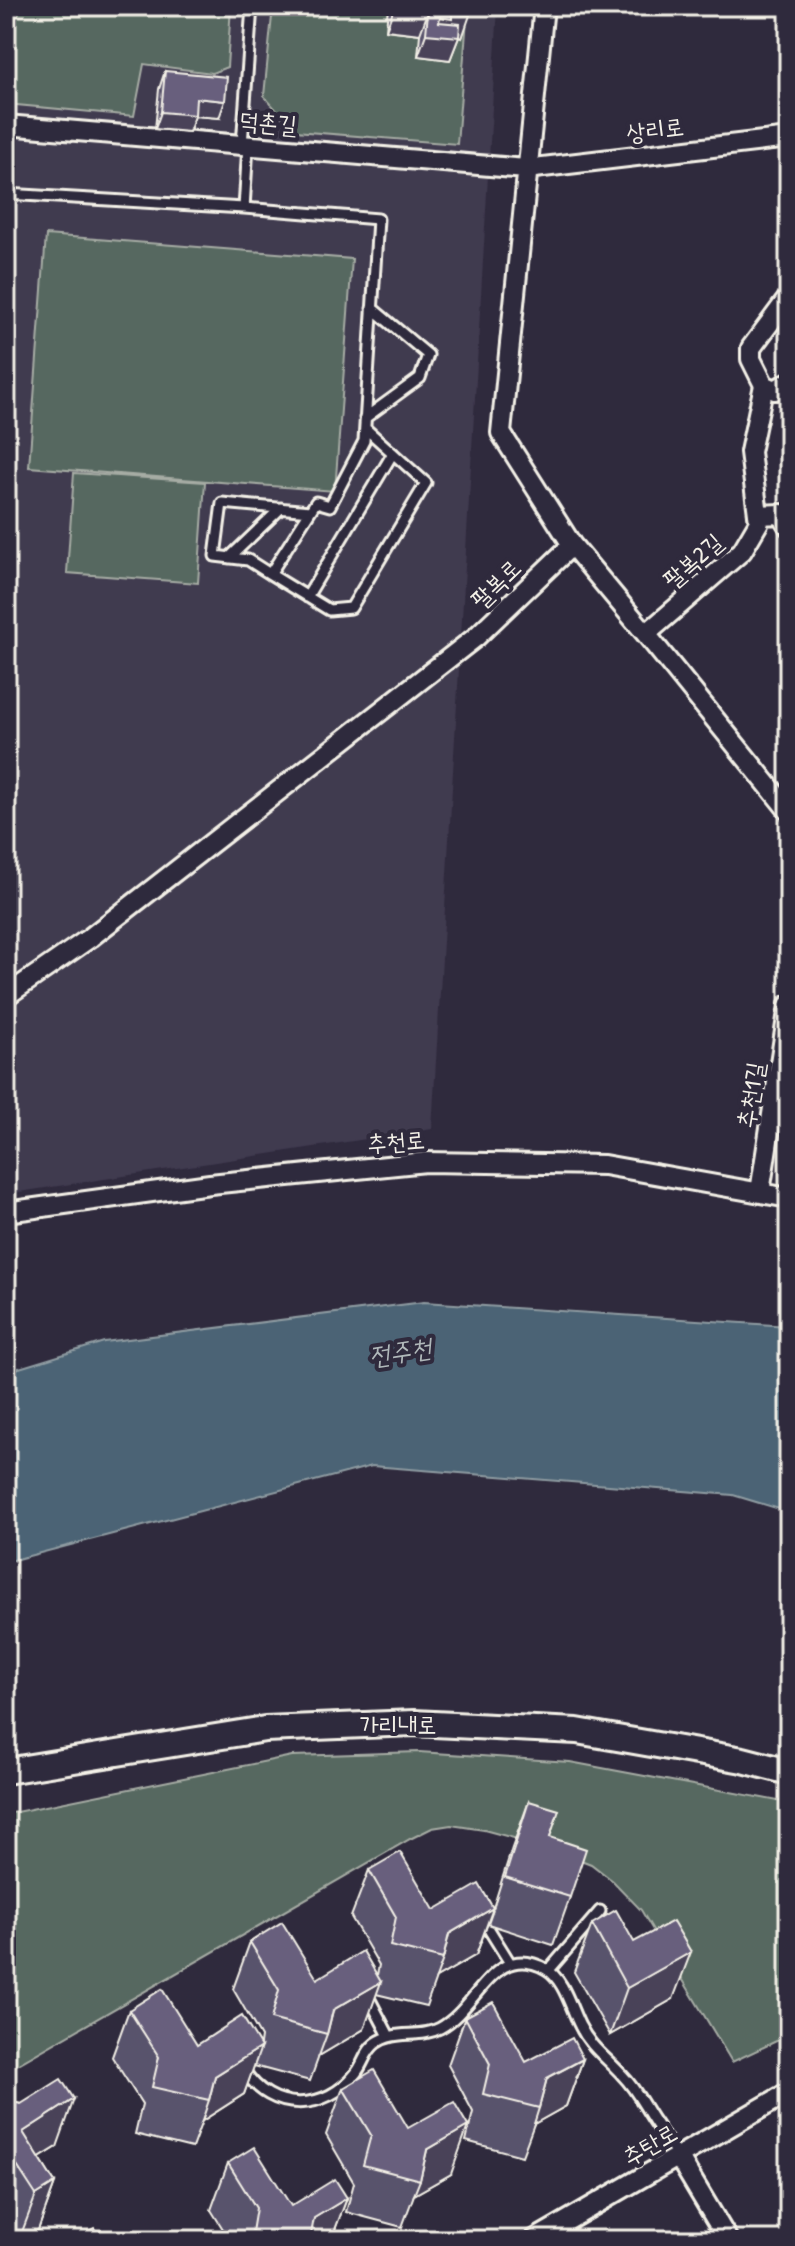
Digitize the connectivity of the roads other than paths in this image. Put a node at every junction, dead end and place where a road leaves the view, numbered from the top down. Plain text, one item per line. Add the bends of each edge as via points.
1 (252, 6) edge
2 (544, 6) edge
3 (6, 125) edge
4 (789, 138) edge
5 (245, 145) junction
6 (526, 169) junction
7 (6, 194) edge
8 (244, 208) junction
9 (789, 297) edge
10 (372, 308) junction
11 (789, 382) edge
12 (764, 385) junction
13 (365, 423) junction
14 (393, 453) junction
15 (281, 508) junction
16 (310, 511) junction
17 (758, 515) junction
18 (789, 527) edge
19 (572, 545) junction
20 (229, 558) junction
21 (270, 574) junction
22 (307, 597) junction
23 (646, 634) junction
24 (789, 811) edge
25 (6, 996) edge
26 (789, 1005) edge
27 (784, 1072) edge
28 (760, 1192) junction
29 (789, 1198) edge
30 (6, 1212) edge
31 (6, 1771) edge
32 (789, 1772) edge
33 (600, 1911) dead end
34 (479, 1914) edge
35 (510, 1963) junction
36 (549, 1970) junction
37 (361, 1984) edge
38 (389, 2036) junction
39 (241, 2066) edge
40 (789, 2092) edge
41 (678, 2156) junction
42 (534, 2240) edge
43 (728, 2240) edge

1 - 5 lane
2 - 6 street
3 - 5 street, 덕촌길
4 - 6 street, 상리로
5 - 6 street, 덕촌길
5 - 8 lane
6 - 19 street via 501,433
7 - 8 lane
8 - 10 lane via 378,219
9 - 12 street via 751,348
10 - 13 lane
10 - 13 lane via 428,355 420,378
11 - 12 street via 775,390
12 - 17 street via 750,452
13 - 14 lane
13 - 16 lane via 364,441 330,506 316,502
14 - 22 lane
14 - 22 lane via 426,483 351,608 329,610
15 - 16 lane
15 - 20 lane
15 - 20 lane via 222,503 215,556
16 - 21 lane
17 - 18 street via 781,514
17 - 23 street, 팔복2길 via 742,551
19 - 23 street
19 - 25 street, 팔복로 via 476,637 91,937
20 - 21 lane via 248,560
21 - 22 lane
23 - 24 street
26 - 27 street, 추천1길
27 - 28 street, 추천1길
28 - 29 street, 추천로
28 - 30 street, 추천로 via 604,1165 426,1162
31 - 32 street, 가리내로 via 265,1729 414,1723 577,1731
33 - 36 lane
34 - 35 lane
35 - 36 lane via 527,1961
35 - 38 lane via 440,2028
36 - 41 lane via 591,2044 624,2076
37 - 38 lane
38 - 39 lane via 367,2051 357,2073 342,2088 319,2101 280,2100 249,2079
40 - 41 street, 추탄로
41 - 42 street, 추탄로
41 - 43 street

